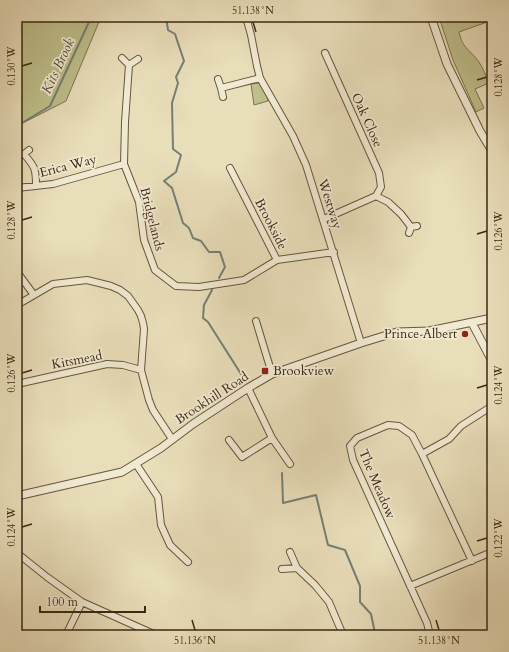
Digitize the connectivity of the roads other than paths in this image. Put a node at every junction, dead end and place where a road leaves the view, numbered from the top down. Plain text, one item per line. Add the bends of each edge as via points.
1 (246, 17) edge
2 (431, 17) edge
3 (325, 53) dead end
4 (122, 58) dead end
5 (138, 59) dead end
6 (129, 65) junction
7 (260, 78) junction
8 (218, 79) dead end
9 (221, 88) junction
10 (223, 97) dead end
11 (30, 150) dead end
12 (492, 151) edge
13 (124, 164) junction
14 (230, 168) dead end
15 (36, 185) junction
16 (17, 188) edge
17 (376, 196) junction
18 (324, 219) junction
19 (413, 229) dead end
20 (334, 252) junction
21 (277, 260) junction
22 (17, 272) edge
23 (34, 295) junction
24 (17, 305) edge
25 (492, 318) edge
26 (256, 321) dead end
27 (472, 323) junction
28 (361, 343) junction
29 (492, 361) edge
30 (141, 370) junction
31 (272, 374) junction
32 (17, 384) edge
33 (248, 388) junction
34 (492, 406) edge
35 (272, 438) junction
36 (172, 440) junction
37 (229, 440) dead end
38 (422, 454) junction
39 (136, 464) junction
40 (290, 464) dead end
41 (17, 496) edge
42 (290, 552) dead end
43 (492, 552) edge
44 (17, 553) edge
45 (472, 561) junction
46 (188, 562) dead end
47 (297, 568) junction
48 (282, 569) dead end
49 (410, 586) junction
50 (82, 602) junction
51 (66, 635) edge
52 (156, 635) edge
53 (343, 635) edge
54 (430, 635) edge

1 - 7 street, Westway
2 - 12 street via 447,64
3 - 17 street, Oak Close via 379,173 381,187
4 - 6 street
5 - 6 street
6 - 13 street, Bridgelands
7 - 9 street
7 - 18 street, Westway via 293,136 306,165
8 - 9 street
9 - 10 street
11 - 15 street via 24,154 35,167
13 - 15 street, Erica Way via 53,184
13 - 21 street, Bridgelands via 139,202 144,240 155,270 176,286 199,287 244,280
14 - 21 street, Brookside
15 - 16 street, Erica Way
17 - 18 street
17 - 19 street via 388,202
18 - 20 street, Westway
20 - 21 street, Brookside
20 - 28 street, Westway
22 - 23 street
23 - 24 street
23 - 30 street via 53,284 87,280 120,290 128,296 141,316 144,329
25 - 27 street, Brookhill Road
26 - 31 street
27 - 28 street, Brookhill Road via 429,331 398,332
27 - 29 street
28 - 31 street, Brookhill Road
30 - 32 street, Kitsmead via 107,364
30 - 36 street via 153,410
31 - 33 street, Brookhill Road
33 - 35 street
33 - 36 street, Brookhill Road
34 - 38 street via 460,426 449,439
35 - 37 street via 242,457
35 - 40 street
36 - 39 street, Brookhill Road
38 - 45 street, The Meadow
38 - 49 street, The Meadow via 412,435 399,426 388,425 359,436 350,446 353,460
39 - 41 street, Brookhill Road via 122,472
39 - 46 street via 158,497 161,525 170,545
42 - 47 street
43 - 45 street
44 - 50 street
45 - 49 street
47 - 48 street
47 - 53 street via 329,602
49 - 54 street, The Meadow
50 - 51 street
50 - 52 street

